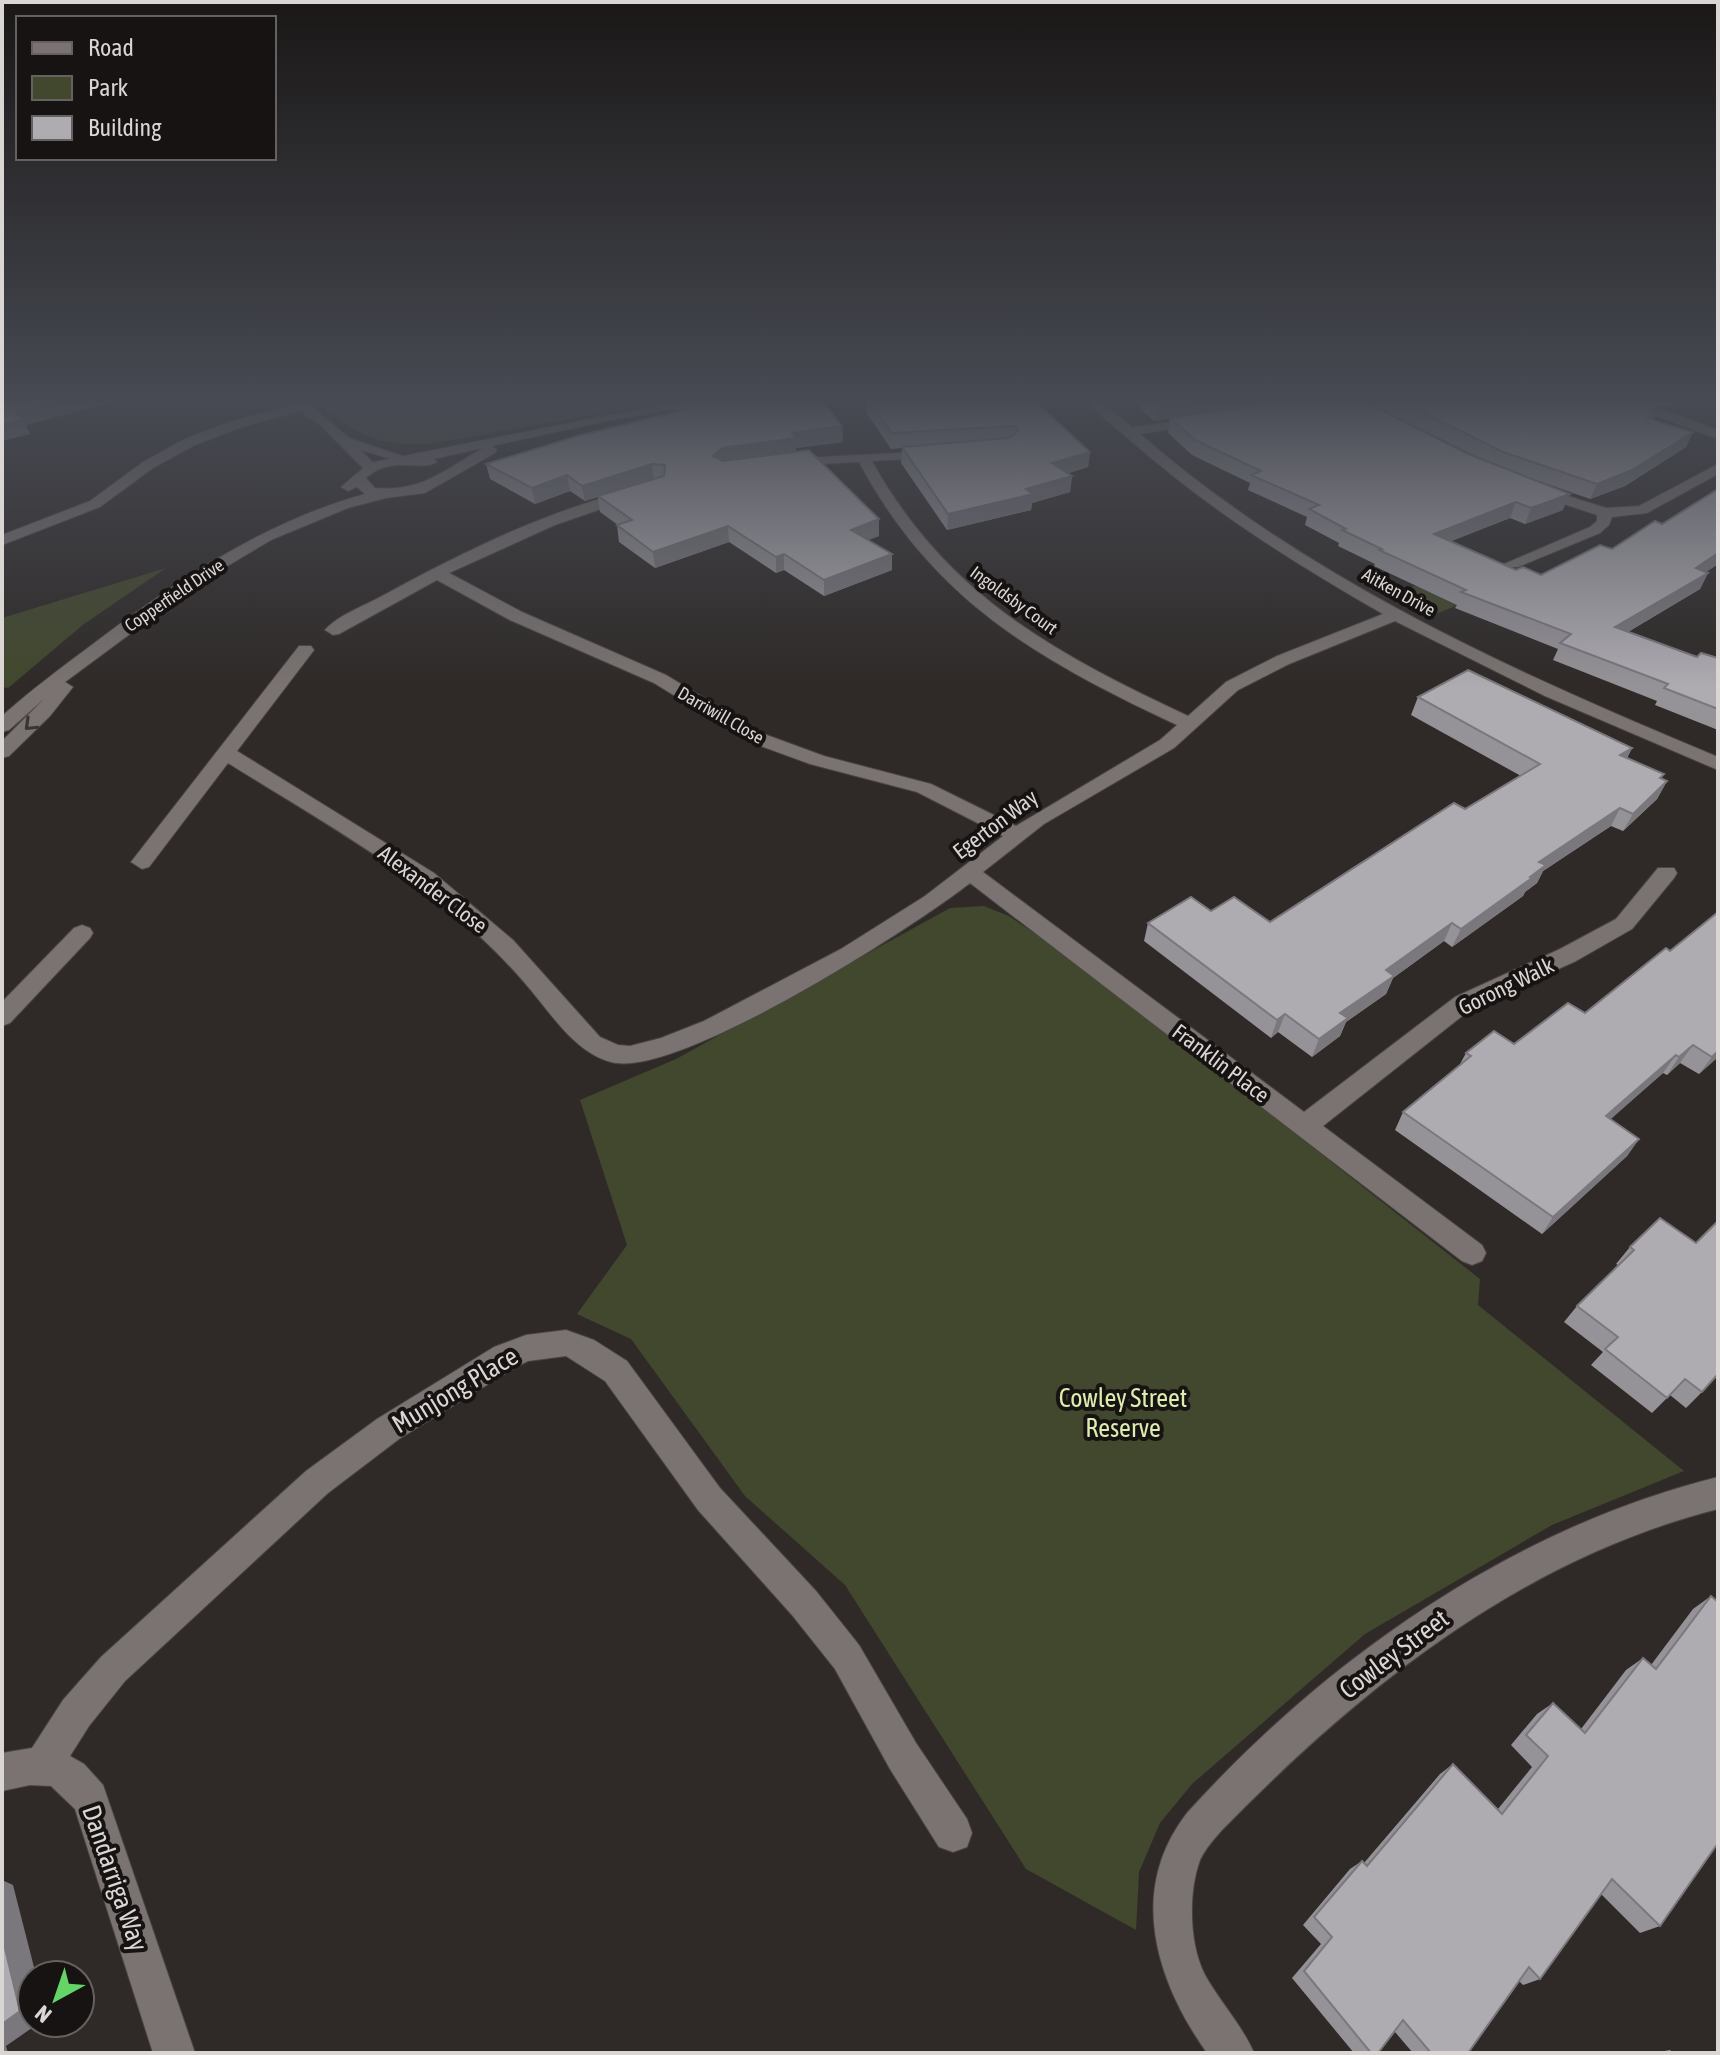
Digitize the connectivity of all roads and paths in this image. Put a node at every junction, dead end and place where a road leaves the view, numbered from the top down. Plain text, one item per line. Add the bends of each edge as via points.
1 (105, 497) edge
2 (333, 497) edge
3 (373, 497) edge
4 (622, 497) edge
5 (882, 497) edge
6 (1209, 497) edge
7 (1557, 497) edge
8 (1666, 497) edge
9 (1605, 513) junction
10 (303, 518) junction
11 (2, 540) edge
12 (1512, 564) edge
13 (435, 572) junction
14 (1396, 615) junction
15 (333, 630) dead end
16 (305, 650) dead end
17 (91, 654) junction
18 (1190, 724) junction
19 (2, 726) edge
20 (2, 752) edge
21 (226, 753) junction
22 (1718, 764) edge
23 (1016, 834) junction
24 (142, 862) dead end
25 (970, 873) junction
26 (1666, 873) dead end
27 (82, 933) dead end
28 (2, 1017) edge
29 (615, 1054) joint
30 (1304, 1126) junction
31 (1472, 1253) dead end
32 (1718, 1493) edge
33 (42, 1766) junction
34 (2, 1772) edge
35 (953, 1833) dead end
36 (174, 2053) edge
37 (1233, 2053) edge

1 - 11 street
2 - 10 street, Copperfield Drive
3 - 10 street, Copperfield Drive
4 - 13 street via 522,530
5 - 18 street, Ingoldsby Court via 908,534 969,595 1060,658
6 - 14 street, Aitken Drive
7 - 9 street
8 - 9 street via 1642,510
9 - 12 street via 1595,530
10 - 17 street, Copperfield Drive via 185,585
13 - 15 street
13 - 23 street, Darriwill Close via 516,616 660,679 757,738 924,788
14 - 18 street, Egerton Way via 1232,686
14 - 22 street, Aitken Drive via 1546,689
16 - 21 street
17 - 19 street, Copperfield Drive
17 -> 20 street, Copperfield Drive
18 - 23 street, Egerton Way via 1167,744
21 - 24 street
21 - 29 street, Alexander Close via 435,885 505,945 577,1030
23 - 25 street, Egerton Way
25 - 29 street, Egerton Way via 894,928 766,1000 666,1046
25 - 30 street, Franklin Place
26 - 30 street, Gorong Walk via 1624,924 1463,1003
27 - 28 street
30 - 31 street, Franklin Place
32 - 37 street, Cowley Street via 1625,1523 1539,1561 1409,1638 1351,1682 1197,1832 1182,1855 1176,1888 1180,1964 1204,2014
33 - 34 street
33 - 35 street, Munjong Place via 113,1669 348,1457 505,1357 526,1348 566,1343 616,1371 709,1499 847,1657
33 - 36 street, Dandarriga Way via 74,1777 90,1798

